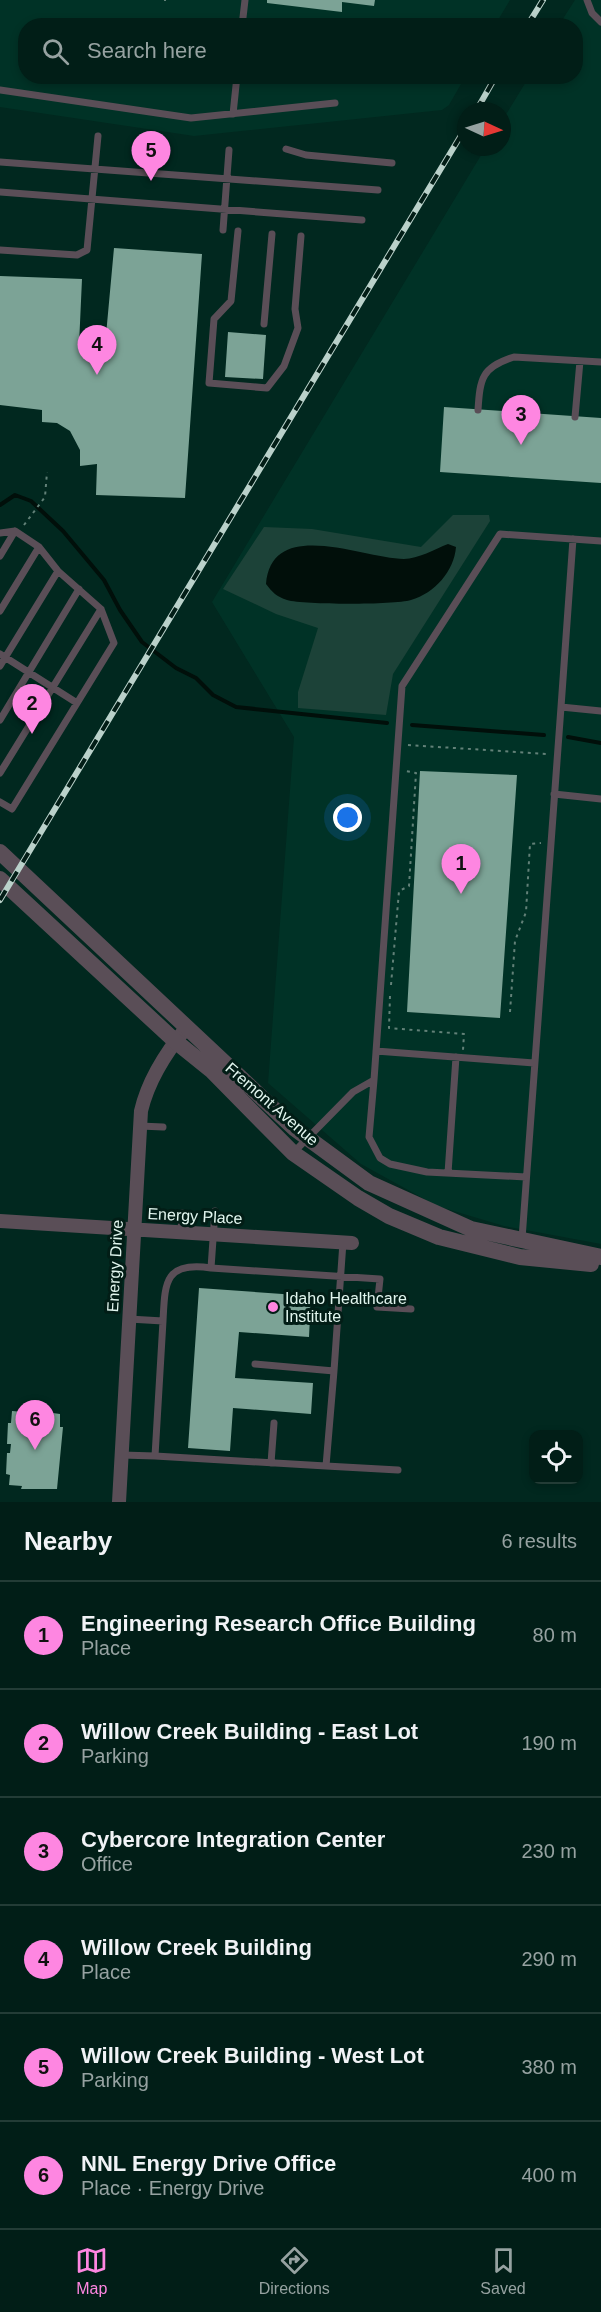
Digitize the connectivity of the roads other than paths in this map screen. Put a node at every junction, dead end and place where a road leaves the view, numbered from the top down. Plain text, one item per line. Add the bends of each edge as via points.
1 (245, 0) edge
2 (587, 0) edge
3 (243, 18) edge
4 (601, 22) edge
5 (236, 84) edge
6 (0, 90) edge
7 (335, 103) dead end
8 (233, 114) junction
9 (98, 136) dead end
10 (286, 149) dead end
11 (229, 150) dead end
12 (0, 162) edge
13 (392, 163) dead end
14 (95, 169) junction
15 (227, 179) junction
16 (378, 190) dead end
17 (0, 192) edge
18 (92, 199) junction
19 (224, 209) junction
20 (362, 220) dead end
21 (223, 230) dead end
22 (238, 231) dead end
23 (272, 234) dead end
24 (301, 236) dead end
25 (0, 250) edge
26 (264, 324) dead end
27 (580, 361) junction
28 (601, 362) edge
29 (478, 410) dead end
30 (575, 417) dead end
31 (15, 531) junction
32 (0, 533) edge
33 (573, 539) junction
34 (601, 541) edge
35 (39, 547) junction
36 (0, 556) edge
37 (58, 571) junction
38 (79, 589) junction
39 (101, 609) junction
40 (0, 611) edge
41 (3, 656) edge
42 (0, 666) edge
43 (29, 672) junction
44 (53, 687) junction
45 (77, 703) junction
46 (561, 707) junction
47 (601, 711) edge
48 (0, 720) edge
49 (0, 773) edge
50 (554, 794) junction
51 (601, 799) edge
52 (0, 802) edge
53 (0, 852) edge
54 (0, 879) edge
55 (187, 1027) junction
56 (175, 1041) junction
57 (376, 1051) junction
58 (456, 1057) junction
59 (534, 1063) junction
60 (374, 1080) junction
61 (140, 1126) junction
62 (163, 1127) dead end
63 (307, 1138) junction
64 (293, 1153) junction
65 (448, 1173) junction
66 (526, 1177) junction
67 (215, 1211) dead end
68 (182, 1213) dead end
69 (0, 1221) edge
70 (134, 1229) junction
71 (181, 1232) junction
72 (213, 1234) junction
73 (348, 1242) joint
74 (521, 1249) junction
75 (601, 1257) edge
76 (601, 1265) edge
77 (211, 1268) junction
78 (341, 1276) junction
79 (411, 1309) dead end
80 (129, 1319) junction
81 (163, 1321) junction
82 (255, 1364) dead end
83 (334, 1371) junction
84 (274, 1423) dead end
85 (121, 1455) junction
86 (154, 1456) junction
87 (271, 1463) junction
88 (326, 1466) junction
89 (398, 1470) dead end
90 (119, 1502) edge

1 - 3 lane
2 - 4 lane
5 - 8 lane
6 - 8 lane via 191,118
7 - 8 lane
9 - 14 lane
10 - 13 lane via 306,155
11 - 15 lane
12 - 14 lane
14 - 15 lane
14 - 18 lane
15 - 16 lane
15 - 19 lane
17 - 18 lane
18 - 19 lane
18 - 25 lane via 87,250 77,255
19 - 20 lane
19 - 21 lane
22 - 24 lane via 231,301 214,319 209,383 267,388 284,366 298,328
23 - 26 lane
27 - 28 lane
27 - 29 lane via 514,357 501,361 485,371 479,385
27 - 30 lane
31 - 32 lane
31 - 35 lane
31 - 36 lane
33 - 34 lane
33 - 46 lane
33 - 57 lane via 500,534 402,686
35 - 37 lane
35 - 40 lane
37 - 38 lane
37 - 41 lane
38 - 39 lane
38 - 43 lane
39 - 44 lane
39 - 45 lane via 114,643
41 - 42 lane
41 - 43 lane
43 - 44 lane
43 - 48 lane
44 - 45 lane
44 - 49 lane
45 - 52 lane via 12,809
46 - 47 lane
46 - 50 lane
50 - 51 lane
50 - 59 lane
53 - 55 street, Fremont Avenue
54 - 56 street, Fremont Avenue
55 - 56 street, Energy Drive
55 - 63 street, Fremont Avenue
56 - 61 street, Energy Drive via 145,1092
56 - 64 street, Fremont Avenue via 211,1070
57 - 58 lane
57 - 60 lane
58 - 59 lane
58 - 65 lane
59 - 66 lane
60 - 63 lane via 353,1092
60 - 65 lane via 369,1137 380,1158 404,1168
61 - 62 lane
61 - 70 street, Energy Drive
63 - 64 lane
63 - 74 street, Fremont Avenue via 369,1184
64 - 74 street, Fremont Avenue via 388,1216 440,1237
65 - 66 lane
66 - 74 lane
67 - 72 lane
68 - 71 lane
69 - 70 street, Energy Place
70 - 71 street, Energy Place
70 - 80 street, Energy Drive
71 - 72 street, Energy Place
72 - 73 street, Energy Place
72 - 77 lane
73 - 78 lane
74 - 75 street, Fremont Avenue
74 - 76 street
77 - 78 lane
77 - 81 lane via 183,1267 169,1277
78 - 79 lane via 380,1279 377,1307
78 - 83 lane
80 - 81 lane
80 - 85 street, Energy Drive
81 - 86 lane
82 - 83 lane
83 - 88 lane
84 - 87 lane
85 - 86 lane
85 - 90 street, Energy Drive
86 - 87 lane
87 - 88 lane
88 - 89 lane

